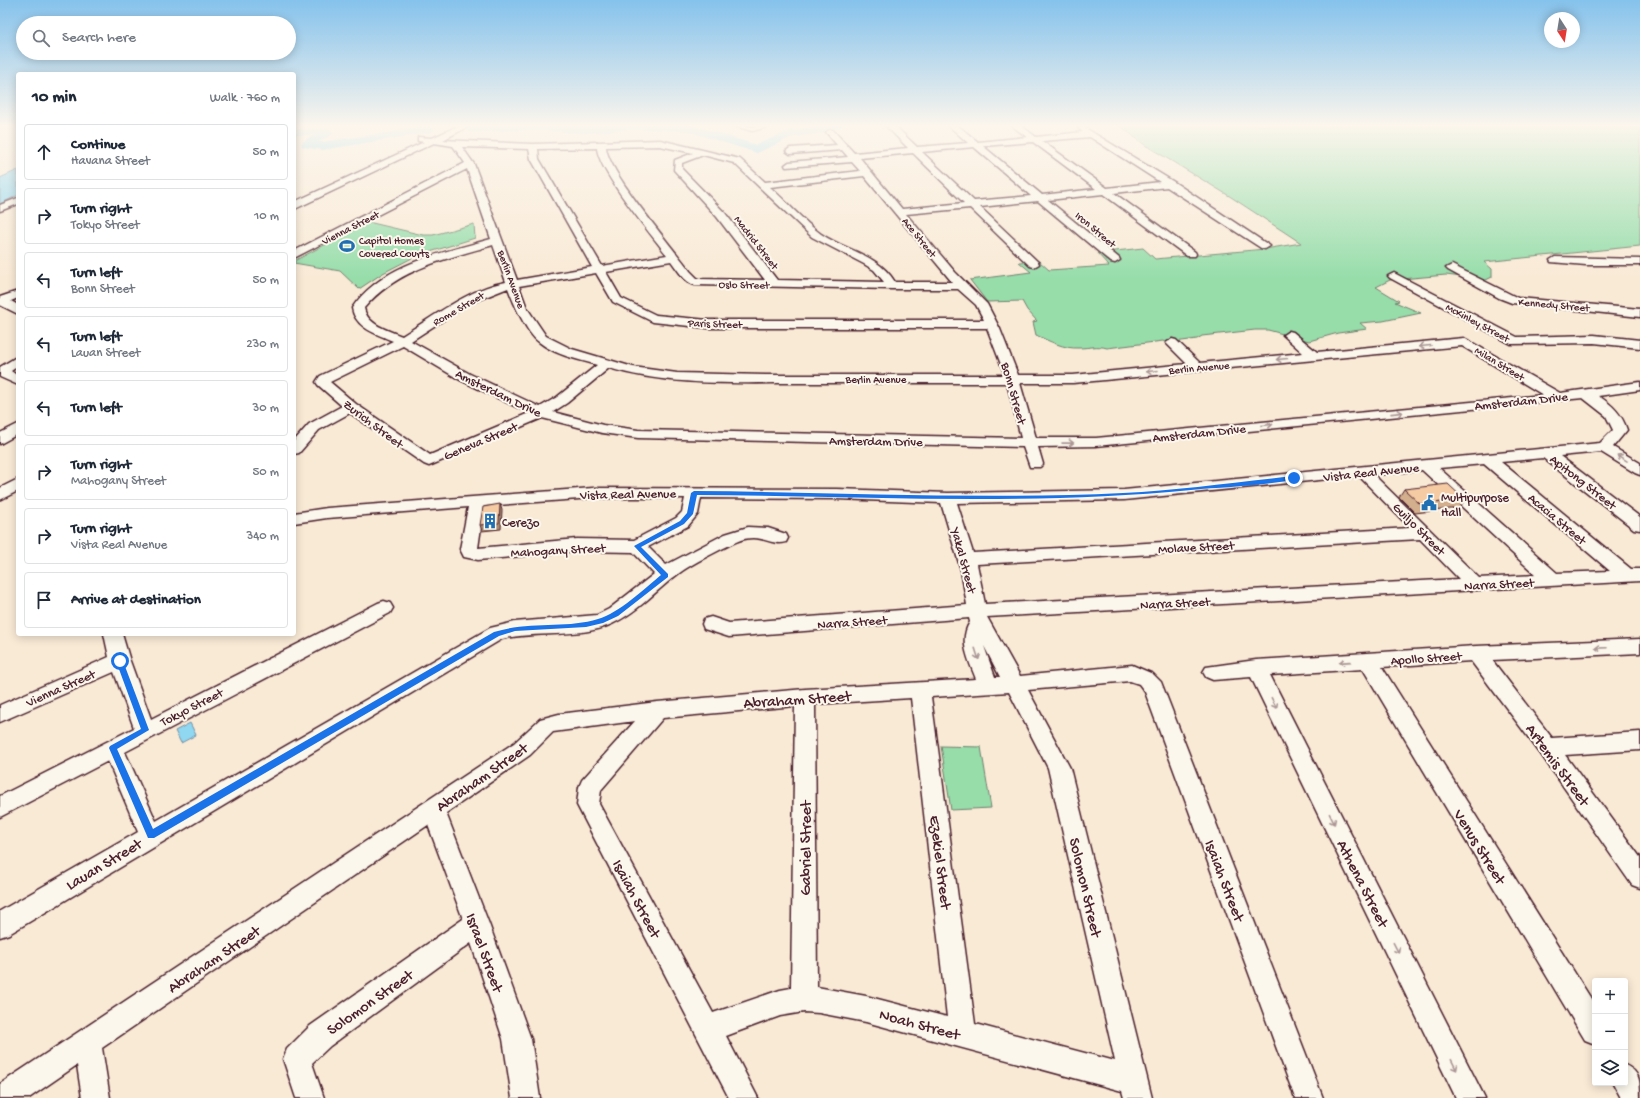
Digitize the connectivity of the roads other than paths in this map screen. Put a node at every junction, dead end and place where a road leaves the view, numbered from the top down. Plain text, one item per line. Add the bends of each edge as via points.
1 (351, 176) edge
2 (446, 176) edge
3 (475, 176) edge
4 (545, 176) edge
5 (614, 176) edge
6 (684, 176) edge
7 (754, 176) edge
8 (838, 176) edge
9 (869, 176) edge
10 (942, 176) edge
11 (1013, 176) edge
12 (1086, 176) edge
13 (1159, 176) edge
14 (1171, 184) junction
15 (764, 185) junction
16 (1106, 191) junction
17 (308, 197) junction
18 (1041, 199) junction
19 (296, 200) edge
20 (16, 202) edge
21 (296, 205) edge
22 (973, 206) junction
23 (0, 208) edge
24 (901, 212) junction
25 (498, 240) junction
26 (1265, 246) dead end
27 (296, 254) edge
28 (1191, 254) dead end
29 (673, 257) junction
30 (1115, 260) dead end
31 (1555, 260) dead end
32 (1640, 262) edge
33 (1034, 264) dead end
34 (1452, 268) dead end
35 (599, 269) junction
36 (1394, 276) dead end
37 (512, 283) junction
38 (774, 284) junction
39 (892, 286) junction
40 (961, 286) junction
41 (16, 295) edge
42 (16, 309) edge
43 (1640, 313) edge
44 (991, 324) junction
45 (1289, 335) dead end
46 (403, 341) junction
47 (1464, 342) joint
48 (1172, 343) dead end
49 (1640, 344) edge
50 (1314, 356) junction
51 (16, 362) edge
52 (607, 363) junction
53 (1197, 367) junction
54 (6, 374) edge
55 (325, 379) joint
56 (1013, 379) junction
57 (1640, 386) edge
58 (1584, 394) junction
59 (1557, 397) junction
60 (351, 407) junction
61 (541, 413) junction
62 (16, 429) edge
63 (0, 440) edge
64 (1029, 443) junction
65 (1604, 447) junction
66 (296, 448) edge
67 (1547, 453) junction
68 (1488, 458) junction
69 (432, 460) joint
70 (1035, 464) dead end
71 (1426, 465) junction
72 (1640, 470) edge
73 (1363, 472) junction
74 (16, 485) edge
75 (694, 493) junction
76 (0, 495) edge
77 (948, 498) junction
78 (477, 502) junction
79 (296, 518) edge
80 (1640, 525) edge
81 (1426, 533) junction
82 (780, 538) dead end
83 (637, 546) junction
84 (966, 559) junction
85 (665, 575) junction
86 (1634, 576) edge
87 (1553, 580) junction
88 (1476, 585) junction
89 (384, 608) dead end
90 (978, 617) junction
91 (711, 624) dead end
92 (114, 636) edge
93 (1640, 646) edge
94 (1476, 653) junction
95 (120, 661) junction
96 (1368, 661) junction
97 (1256, 668) junction
98 (1212, 672) dead end
99 (1132, 673) joint
100 (1015, 684) junction
101 (988, 686) junction
102 (920, 689) junction
103 (804, 697) junction
104 (657, 710) junction
105 (0, 714) edge
106 (145, 730) junction
107 (1640, 741) edge
108 (1547, 747) junction
109 (113, 748) junction
110 (0, 807) edge
111 (433, 809) junction
112 (151, 835) junction
113 (1640, 877) edge
114 (477, 924) junction
115 (0, 925) edge
116 (804, 999) junction
117 (1592, 1025) edge
118 (707, 1029) junction
119 (964, 1035) junction
120 (88, 1043) junction
121 (1628, 1083) edge
122 (1135, 1089) edge
123 (4, 1098) edge
124 (96, 1098) edge
125 (310, 1098) edge
126 (526, 1098) edge
127 (744, 1098) edge
128 (1309, 1098) edge
129 (1471, 1098) edge
130 (1638, 1098) edge

1 - 17 street
2 - 27 street, Vienna Street
3 - 25 street, Berlin Avenue
4 - 35 street, Paris Street
5 - 29 street, Oslo Street
6 - 38 street, Madrid Street via 720,215
7 - 15 street
8 - 15 street
9 - 24 street, Ace Street
10 - 22 street
11 - 18 street, Iron Street
12 - 16 street
13 - 14 street
14 - 16 street
14 - 26 street
15 - 39 street via 816,235 878,267
16 - 18 street
16 - 28 street
17 - 19 street
17 - 21 street
18 - 22 street
18 - 30 street, Iron Street
20 - 23 street
22 - 24 street
22 - 33 street
24 - 40 street, Ace Street
25 - 37 street, Berlin Avenue
25 - 46 street, Amsterdam Drive via 420,264 398,274 368,294 358,308 359,315 366,324
29 - 35 street, Rome Street
29 - 38 street, Oslo Street via 695,282
31 - 32 street
34 - 43 street, Kennedy Street via 1516,301
35 - 37 street, Rome Street
35 - 44 street, Paris Street via 617,300 660,319 708,324
36 - 49 street, McKinley Street via 1515,341 1594,339
37 - 46 street, Rome Street via 479,294
37 - 52 street, Berlin Avenue via 521,308 542,339 568,352
38 - 39 street, Oslo Street
39 - 40 street, Oslo Street
40 - 44 street, Ace Street via 972,293
41 - 42 street via 3,302
44 - 56 street, Bonn Street
45 - 50 street
46 - 55 street, Rome Street
46 - 61 street, Amsterdam Drive via 465,377
47 -> 50 street, Berlin Avenue
47 - 59 street, Milan Street
48 - 53 street
50 -> 53 street, Berlin Avenue
51 - 54 street
52 - 56 street, Berlin Avenue via 632,371 677,377
52 - 61 street, Geneva Street via 562,400
53 -> 56 street, Berlin Avenue via 1073,379
55 - 60 street, Zurich Street via 323,382
56 - 64 street, Bonn Street
57 - 58 street, Amsterdam Drive
58 - 59 street, Amsterdam Drive
58 - 65 street via 1604,405 1617,420 1620,430
64 -> 59 street, Amsterdam Drive via 1096,442
60 - 66 street via 314,427
60 - 69 street, Zurich Street via 426,460
61 - 64 street, Amsterdam Drive via 602,429 638,434
61 - 69 street, Geneva Street
62 - 63 street
64 - 70 street, Bonn Street
65 - 67 street, Vista Real Avenue
72 -> 65 street
67 - 68 street, Vista Real Avenue
67 - 80 street, Apitong Street
68 - 71 street, Vista Real Avenue
68 - 86 street, Acacia Street
71 - 73 street, Vista Real Avenue
71 - 87 street
73 - 77 street, Vista Real Avenue via 1124,495
73 - 81 street, Guiljo Street
74 - 76 street
75 - 77 street, Vista Real Avenue
75 - 78 street, Vista Real Avenue via 593,493
75 - 83 street, Mahogany Street via 690,514 682,522
77 - 84 street, Yakal Street
78 - 79 street, Vista Real Avenue via 327,513
78 - 83 street, Mahogany Street via 470,553 577,545
81 - 84 street, Molave Street
81 - 88 street, Guiljo Street
82 - 85 street, Lauan Street via 762,532 739,534
83 - 85 street
84 - 90 street, Yakal Street
85 - 112 street, Lauan Street via 615,614 601,621 497,633
86 - 87 street, Narra Street
87 - 88 street, Narra Street
88 - 90 street, Narra Street
89 - 106 street, Tokyo Street
90 - 91 street, Narra Street via 729,630
90 - 100 street, Yakal Street
90 -> 101 street, Yakal Street via 973,632 975,649
92 - 95 street
93 -> 94 street, Apollo Street
94 - 96 street, Apollo Street
94 - 108 street, Artemis Street
95 - 105 street, Vienna Street
95 - 106 street
96 -> 97 street, Apollo Street
96 - 117 street, Venus Street
97 - 98 street, Apollo Street
97 -> 129 street, Athena Street
99 - 100 street, Abraham Street
99 - 128 street, Isaiah Street via 1146,679 1154,688
100 - 101 street, Abraham Street
100 - 122 street, Solomon Street via 1059,768
101 - 102 street, Abraham Street
102 - 103 street, Abraham Street
102 - 119 street, Ezekiel Street
103 - 104 street, Abraham Street
103 - 116 street, Gabriel Street
104 - 111 street, Abraham Street via 547,725 522,749
104 - 118 street, Isaiah Street via 590,787 588,804
106 - 109 street, Tokyo Street
107 - 108 street
108 - 113 street, Artemis Street
109 - 110 street, Tokyo Street
109 - 112 street
111 - 114 street, Israel Street
111 - 120 street, Abraham Street
112 - 115 street, Lauan Street
114 - 125 street, Solomon Street via 320,1036 297,1059
114 - 126 street, Israel Street via 517,1039
116 - 118 street, Noah Street via 780,1003
116 - 119 street, Noah Street via 866,1008
118 - 127 street, Isaiah Street
119 - 122 street, Noah Street
120 - 123 street, Abraham Street
120 - 124 street
121 - 130 street

